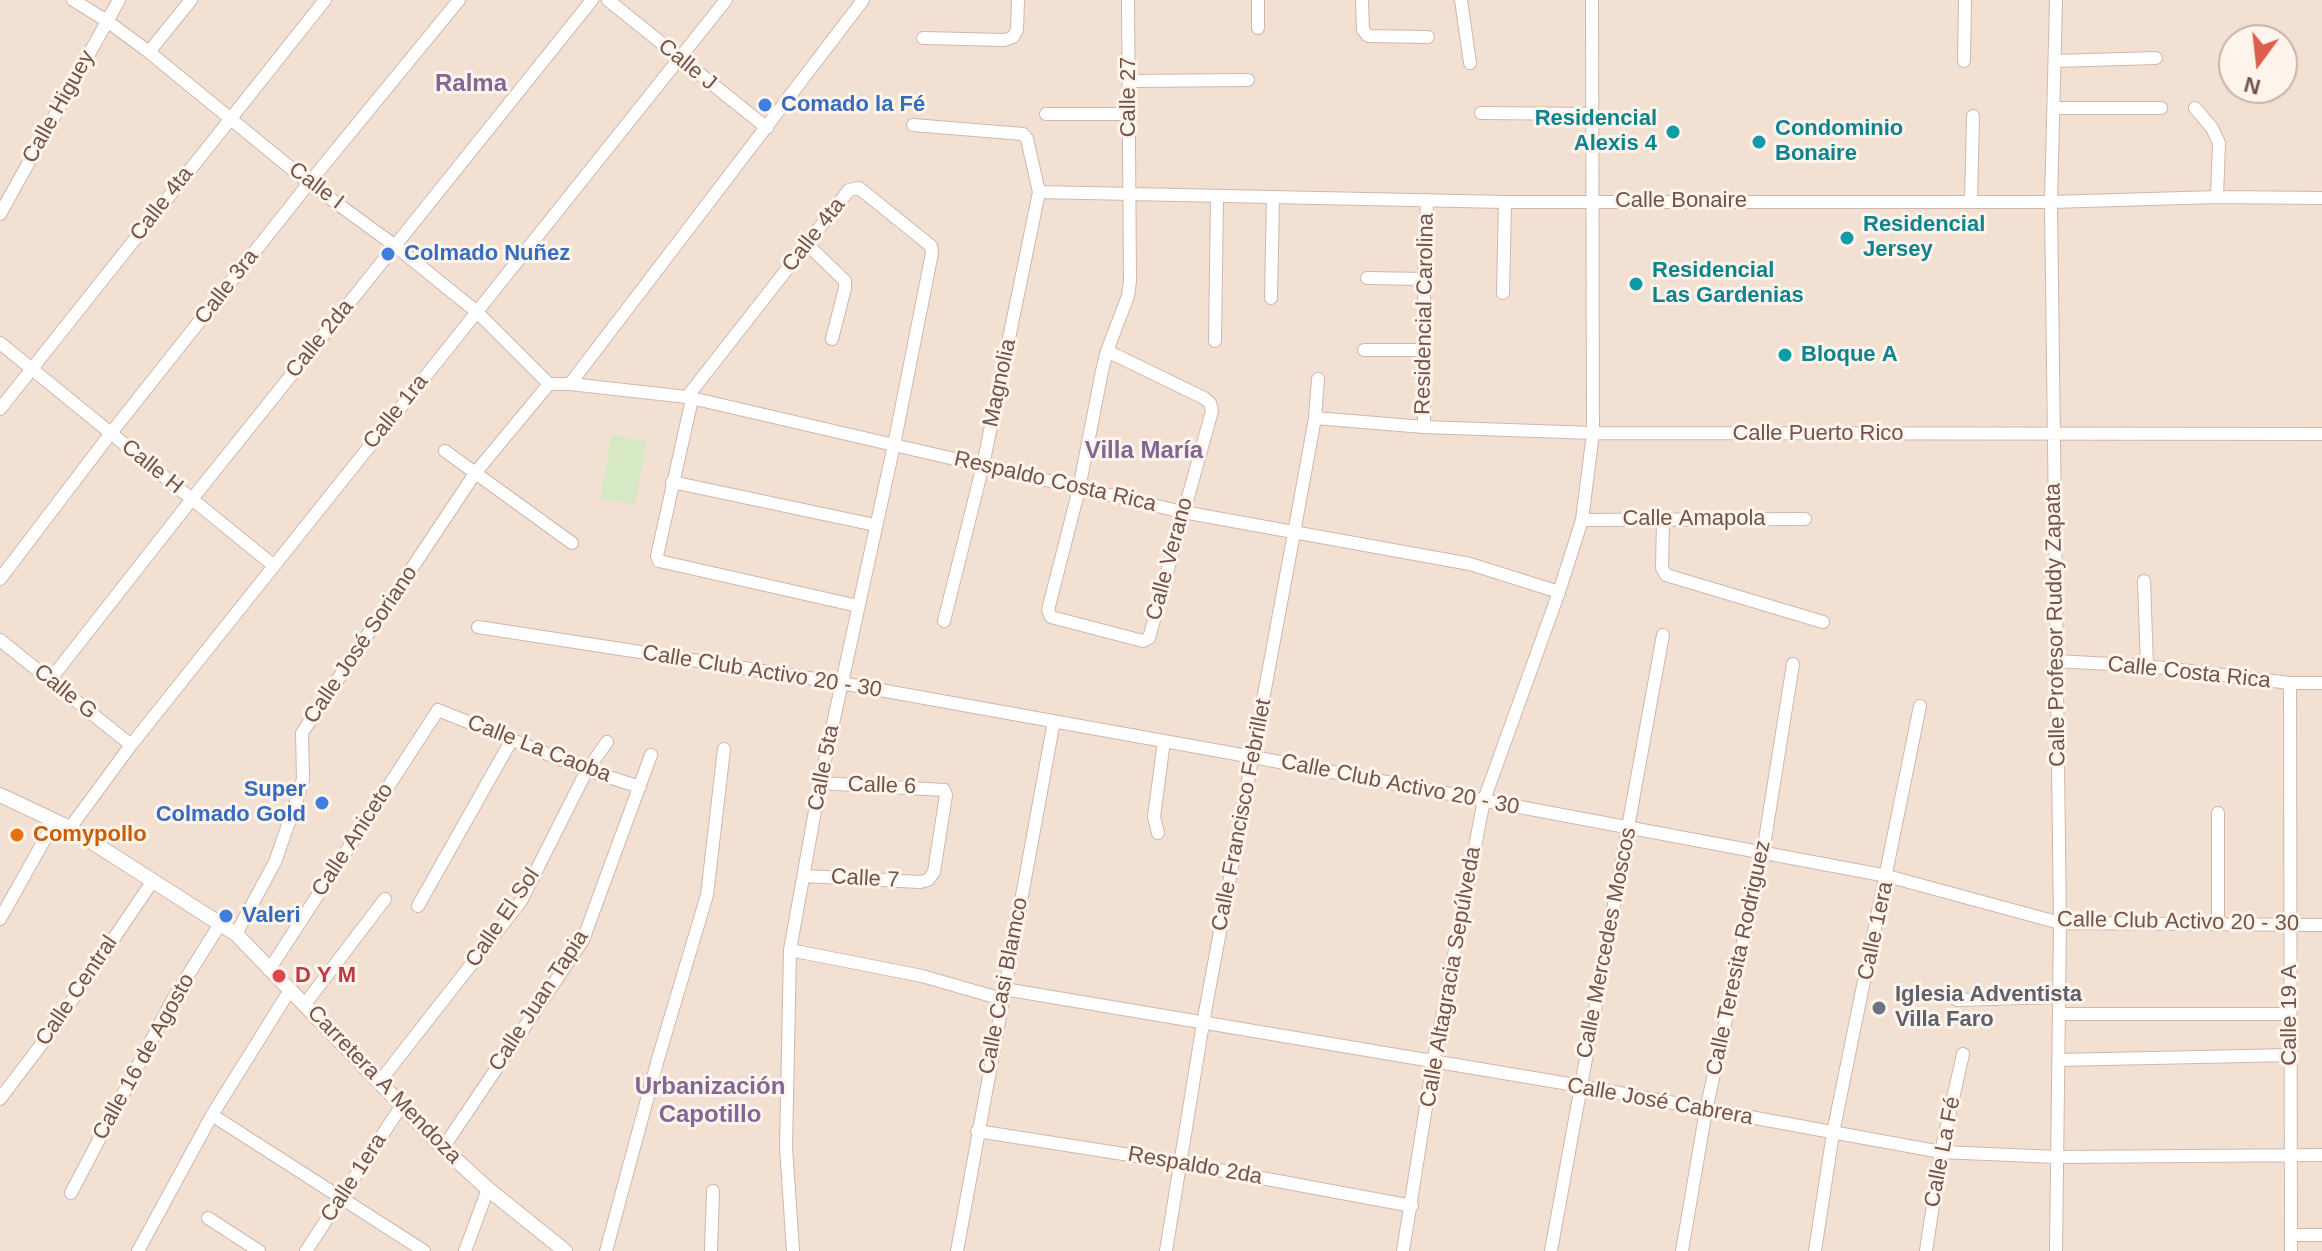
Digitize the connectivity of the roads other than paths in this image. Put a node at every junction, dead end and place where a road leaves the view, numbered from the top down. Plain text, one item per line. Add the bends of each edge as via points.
1 (73, 0) edge
2 (119, 0) edge
3 (191, 0) edge
4 (325, 0) edge
5 (459, 0) edge
6 (592, 0) edge
7 (608, 0) edge
8 (726, 0) edge
9 (863, 0) edge
10 (1018, 0) edge
11 (1128, 0) edge
12 (1258, 0) edge
13 (1362, 0) edge
14 (1461, 0) edge
15 (1592, 0) edge
16 (1965, 0) edge
17 (2056, 0) edge
18 (107, 21) junction
19 (1258, 28) dead end
20 (1428, 37) dead end
21 (923, 38) dead end
22 (149, 52) junction
23 (2156, 58) dead end
24 (679, 59) junction
25 (1964, 61) dead end
26 (2055, 61) junction
27 (1470, 63) dead end
28 (1248, 80) dead end
29 (1129, 81) junction
30 (2054, 108) junction
31 (2161, 108) dead end
32 (2195, 108) dead end
33 (1481, 113) dead end
34 (1046, 114) dead end
35 (1129, 114) junction
36 (1593, 114) junction
37 (1973, 116) dead end
38 (229, 118) junction
39 (913, 125) dead end
40 (767, 128) junction
41 (309, 183) junction
42 (854, 187) joint
43 (1039, 192) junction
44 (1129, 195) junction
45 (2217, 197) junction
46 (1217, 198) junction
47 (1273, 198) junction
48 (2322, 198) edge
49 (1427, 200) junction
50 (1594, 201) junction
51 (1505, 202) junction
52 (1971, 202) junction
53 (2051, 202) junction
54 (0, 214) edge
55 (807, 244) junction
56 (394, 245) junction
57 (1367, 278) dead end
58 (1424, 279) junction
59 (1503, 293) dead end
60 (1271, 298) dead end
61 (477, 312) junction
62 (832, 339) dead end
63 (1215, 341) dead end
64 (0, 343) edge
65 (1364, 350) dead end
66 (1424, 350) junction
67 (1107, 351) junction
68 (32, 367) junction
69 (1318, 379) dead end
70 (549, 384) junction
71 (570, 384) junction
72 (689, 398) junction
73 (0, 409) edge
74 (1315, 418) junction
75 (1424, 427) junction
76 (111, 433) junction
77 (1593, 433) junction
78 (2322, 434) edge
79 (2054, 435) junction
80 (894, 445) junction
81 (445, 451) dead end
82 (983, 465) junction
83 (476, 472) junction
84 (672, 482) junction
85 (1079, 489) junction
86 (192, 499) junction
87 (1183, 512) junction
88 (1805, 519) dead end
89 (1582, 520) junction
90 (1663, 520) junction
91 (875, 525) junction
92 (1294, 533) junction
93 (572, 543) dead end
94 (273, 565) junction
95 (0, 579) edge
96 (2144, 581) dead end
97 (1559, 592) junction
98 (858, 606) junction
99 (944, 621) dead end
100 (1823, 622) dead end
101 (478, 627) dead end
102 (1663, 635) dead end
103 (0, 640) edge
104 (1146, 641) joint
105 (2056, 661) junction
106 (1793, 664) dead end
107 (2147, 666) junction
108 (50, 680) junction
109 (841, 683) junction
110 (2290, 683) junction
111 (2322, 683) edge
112 (1920, 706) dead end
113 (438, 710) joint
114 (1054, 721) junction
115 (511, 741) junction
116 (1164, 741) junction
117 (607, 742) dead end
118 (131, 745) junction
119 (724, 749) dead end
120 (651, 755) dead end
121 (1253, 757) junction
122 (587, 770) junction
123 (820, 783) junction
124 (640, 787) junction
125 (944, 790) joint
126 (0, 795) edge
127 (1484, 800) junction
128 (2218, 813) dead end
129 (55, 821) junction
130 (70, 828) junction
131 (1628, 829) junction
132 (1158, 833) dead end
133 (1763, 852) junction
134 (804, 876) junction
135 (1887, 876) junction
136 (152, 882) junction
137 (385, 899) dead end
138 (418, 906) dead end
139 (0, 919) edge
140 (2060, 923) junction
141 (220, 924) junction
142 (2218, 924) junction
143 (2290, 925) junction
144 (2322, 925) edge
145 (236, 934) junction
146 (790, 950) junction
147 (269, 970) junction
148 (290, 990) junction
149 (1003, 994) junction
150 (2059, 997) junction
151 (1957, 1000) dead end
152 (305, 1004) junction
153 (2059, 1014) junction
154 (2290, 1014) junction
155 (1203, 1023) junction
156 (1963, 1054) dead end
157 (2291, 1055) junction
158 (2059, 1060) junction
159 (1433, 1063) junction
160 (380, 1081) junction
161 (1581, 1086) junction
162 (0, 1099) edge
163 (402, 1105) junction
164 (1706, 1110) junction
165 (212, 1115) junction
166 (977, 1131) junction
167 (1833, 1133) junction
168 (443, 1148) junction
169 (1941, 1152) junction
170 (2289, 1155) junction
171 (2322, 1155) edge
172 (2057, 1157) junction
173 (1181, 1163) junction
174 (488, 1189) junction
175 (713, 1191) dead end
176 (71, 1193) dead end
177 (341, 1197) junction
178 (1412, 1206) junction
179 (208, 1218) dead end
180 (2291, 1235) junction
181 (2322, 1235) edge
182 (138, 1251) edge
183 (259, 1251) edge
184 (306, 1251) edge
185 (424, 1251) edge
186 (465, 1251) edge
187 (565, 1251) edge
188 (606, 1251) edge
189 (711, 1251) edge
190 (793, 1251) edge
191 (957, 1251) edge
192 (1166, 1251) edge
193 (1403, 1251) edge
194 (1551, 1251) edge
195 (1682, 1251) edge
196 (1815, 1251) edge
197 (1926, 1251) edge
198 (2056, 1251) edge
199 (2291, 1251) edge

1 - 18 street, Calle I
2 - 18 street, Calle Higuey
3 - 22 street
4 - 38 street, Calle 4ta
5 - 41 street, Calle 3ra
6 - 56 street, Calle 2da
7 - 24 street, Calle J
8 - 24 street, Calle 1ra
9 - 40 street
10 - 21 street via 1013,37
11 - 29 street, Calle 27
12 - 19 street
13 - 20 street via 1368,36
14 - 27 street
15 - 36 street, Calle Altagracia Sepúlveda
16 - 25 street
17 - 26 street, Calle Profesor Ruddy Zapata
18 - 22 street, Calle I
18 - 54 street, Calle Higuey
22 - 38 street, Calle I
23 - 26 street
24 - 40 street, Calle J
24 - 61 street, Calle 1ra
26 - 30 street, Calle Profesor Ruddy Zapata
28 - 29 street
29 - 35 street, Calle 27
30 - 31 street
30 - 53 street, Calle Profesor Ruddy Zapata
32 - 45 street via 2219,143
33 - 36 street
34 - 35 street
35 - 44 street, Calle 27
36 - 50 street, Calle Altagracia Sepúlveda
37 - 52 street
38 - 41 street, Calle I
38 - 68 street, Calle 4ta
39 - 43 street via 1023,134
40 - 71 street
41 - 56 street, Calle I
41 - 76 street, Calle 3ra
42 - 55 street, Calle 4ta
42 - 80 street, Calle 5ta via 931,246
43 - 44 street, Calle Bonaire
43 - 82 street, Magnolia
44 - 46 street, Calle Bonaire
44 - 67 street, Calle 27 via 1128,296
45 - 48 street, Calle Bonaire
45 - 53 street, Calle Bonaire
46 - 47 street, Calle Bonaire
46 - 63 street
47 - 49 street, Calle Bonaire
47 - 60 street
49 - 51 street, Calle Bonaire
49 - 58 street, Residencial Carolina
50 - 51 street, Calle Bonaire
50 - 52 street, Calle Bonaire
50 - 77 street, Calle Altagracia Sepúlveda
51 - 59 street
52 - 53 street, Calle Bonaire
53 - 79 street, Calle Profesor Ruddy Zapata
55 - 62 street via 845,281
55 - 72 street, Calle 4ta
56 - 61 street, Calle I
56 - 86 street, Calle 2da
57 - 58 street
58 - 66 street, Residencial Carolina
61 - 70 street, Calle I
61 - 94 street, Calle 1ra
64 - 68 street, Calle H
65 - 66 street
66 - 75 street, Residencial Carolina
67 - 85 street, Calle 27
67 - 87 street, Calle Verano via 1210,403
68 - 73 street, Calle 4ta
68 - 76 street, Calle H
69 - 74 street, Calle Francisco Febrillet
70 - 71 street, Respaldo Costa Rica
70 - 83 street, Calle José Soriano
71 - 72 street, Respaldo Costa Rica
72 - 80 street, Respaldo Costa Rica
72 - 84 street
74 - 75 street, Calle Puerto Rico
74 - 92 street, Calle Francisco Febrillet
75 - 77 street, Calle Puerto Rico
76 - 86 street, Calle H
76 - 95 street, Calle 3ra
77 - 79 street, Calle Puerto Rico
77 - 89 street, Calle Altagracia Sepúlveda
78 - 79 street, Calle Puerto Rico
79 - 105 street, Calle Profesor Ruddy Zapata
80 - 82 street, Respaldo Costa Rica
80 - 91 street, Calle 5ta
81 - 83 street
82 - 85 street, Respaldo Costa Rica
82 - 99 street, Magnolia
83 - 93 street
83 - 145 street, Calle José Soriano via 302,733 298,796 275,862
84 - 91 street
84 - 98 street via 659,561
85 - 87 street, Respaldo Costa Rica
85 - 104 street, Calle 27 via 1048,615
86 - 94 street, Calle H
86 - 108 street, Calle 2da
87 - 92 street, Respaldo Costa Rica
87 - 104 street, Calle Verano
88 - 90 street, Calle Amapola
89 - 90 street, Calle Amapola
89 - 97 street, Calle Altagracia Sepúlveda
90 - 100 street via 1666,575
91 - 98 street, Calle 5ta
92 - 97 street, Respaldo Costa Rica via 1470,564
92 - 121 street, Calle Francisco Febrillet
94 - 118 street, Calle 1ra
96 - 107 street
97 - 127 street, Calle Altagracia Sepúlveda
98 - 109 street, Calle 5ta
101 - 109 street, Calle Club Activo 20 - 30
102 - 131 street, Calle Mercedes Moscos
103 - 108 street, Calle G
105 - 107 street, Calle Costa Rica
105 - 140 street, Calle Profesor Ruddy Zapata
106 - 133 street, Calle Teresita Rodriguez
107 - 110 street, Calle Costa Rica
108 - 118 street, Calle G
109 - 114 street, Calle Club Activo 20 - 30
109 - 123 street, Calle 5ta
110 - 111 street, Calle Costa Rica
110 - 143 street, Calle 19 A
112 - 135 street, Calle 1era
113 - 115 street, Calle La Caoba
113 - 147 street, Calle Aniceto
114 - 116 street, Calle Club Activo 20 - 30
114 - 149 street, Calle Casi Blamco
115 - 122 street, Calle La Caoba
115 - 138 street
116 - 121 street, Calle Club Activo 20 - 30
116 - 132 street via 1154,817
117 - 122 street, Calle El Sol
118 - 130 street, Calle 1ra
119 - 188 street via 707,895
120 - 124 street, Calle Juan Tapia
121 - 127 street, Calle Club Activo 20 - 30
121 - 155 street, Calle Francisco Febrillet
122 - 124 street, Calle La Caoba
122 - 160 street, Calle El Sol via 521,901
123 - 125 street, Calle 6
123 - 134 street, Calle 5ta
124 - 168 street, Calle Juan Tapia via 583,940
125 - 134 street, Calle 7 via 934,872 928,880
126 - 129 street, Carretera A Mendoza
127 - 131 street, Calle Club Activo 20 - 30
127 - 159 street, Calle Altagracia Sepúlveda
128 - 142 street
129 - 130 street, Carretera A Mendoza
129 - 139 street
130 - 136 street, Carretera A Mendoza
131 - 133 street, Calle Club Activo 20 - 30
131 - 161 street, Calle Mercedes Moscos
133 - 135 street, Calle Club Activo 20 - 30
133 - 164 street, Calle Teresita Rodriguez
134 - 146 street, Calle 5ta
135 - 140 street, Calle Club Activo 20 - 30
135 - 167 street, Calle 1era
136 - 141 street, Carretera A Mendoza
136 - 162 street, Calle Central
137 - 152 street
140 - 142 street, Calle Club Activo 20 - 30
140 - 150 street, Calle Profesor Ruddy Zapata
141 - 145 street, Carretera A Mendoza
141 - 176 street, Calle 16 de Agosto via 172,1001
142 - 143 street, Calle Club Activo 20 - 30
143 - 144 street, Calle Club Activo 20 - 30
143 - 154 street, Calle 19 A
145 - 147 street, Carretera A Mendoza
146 - 149 street, Calle José Cabrera
146 - 190 street, Calle 5ta via 786,1147
147 - 148 street, Carretera A Mendoza
148 - 152 street, Carretera A Mendoza
148 - 165 street
149 - 155 street, Calle José Cabrera
149 - 166 street, Calle Casi Blamco
150 - 151 street
150 - 153 street, Calle Profesor Ruddy Zapata
152 - 160 street, Carretera A Mendoza
153 - 154 street
153 - 158 street, Calle Profesor Ruddy Zapata
154 - 157 street, Calle 19 A
155 - 159 street, Calle José Cabrera
155 - 173 street, Calle Francisco Febrillet
156 - 169 street, Calle La Fé
157 - 158 street
157 - 170 street, Calle 19 A
158 - 172 street, Calle Profesor Ruddy Zapata
159 - 161 street, Calle José Cabrera
159 - 178 street, Calle Altagracia Sepúlveda
160 - 163 street, Carretera A Mendoza
161 - 164 street, Calle José Cabrera
161 - 194 street, Calle Mercedes Moscos
163 - 168 street, Carretera A Mendoza
163 - 177 street, Calle 1era
164 - 167 street, Calle José Cabrera
164 - 195 street, Calle Teresita Rodriguez
165 - 177 street
165 - 182 street
166 - 173 street, Respaldo 2da
166 - 191 street, Calle Casi Blamco
167 - 169 street, Calle José Cabrera
167 - 196 street, Calle 1era
168 - 174 street, Carretera A Mendoza
169 - 172 street, Calle José Cabrera
169 - 197 street, Calle La Fé
170 - 171 street, Calle José Cabrera
170 - 172 street, Calle José Cabrera
170 - 180 street, Calle 19 A
172 - 198 street, Calle Profesor Ruddy Zapata
173 - 178 street, Respaldo 2da
173 - 192 street, Calle Francisco Febrillet
174 - 186 street
174 - 187 street, Carretera A Mendoza
175 - 189 street
177 - 184 street, Calle 1era
177 - 185 street
178 - 193 street, Calle Altagracia Sepúlveda
179 - 183 street
180 - 181 street
180 - 199 street, Calle 19 A

